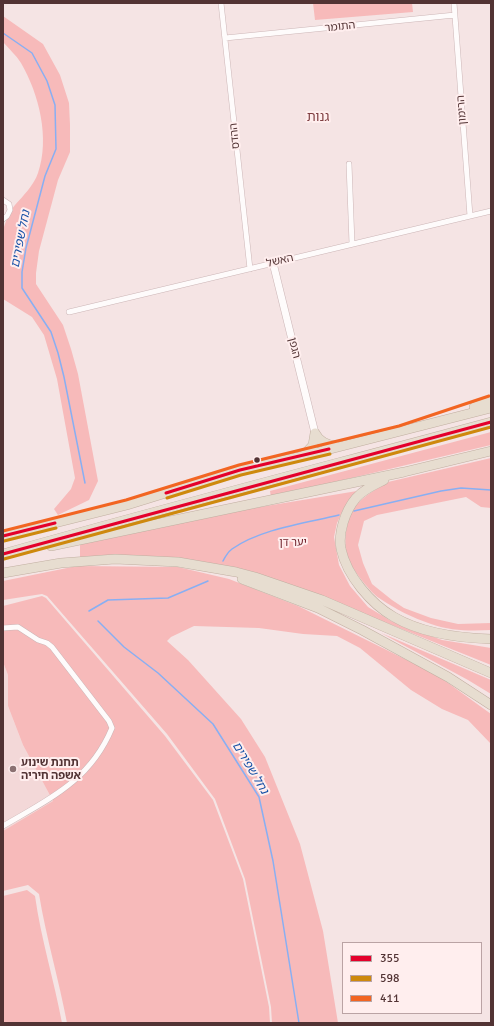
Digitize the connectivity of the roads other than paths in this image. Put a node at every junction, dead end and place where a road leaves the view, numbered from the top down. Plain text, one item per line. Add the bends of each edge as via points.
1 (221, 3) edge
2 (454, 3) edge
3 (455, 15) junction
4 (225, 38) junction
5 (349, 164) dead end
6 (3, 200) edge
7 (491, 211) edge
8 (470, 216) junction
9 (3, 219) edge
10 (352, 244) junction
11 (273, 263) junction
12 (250, 269) junction
13 (69, 312) dead end
14 (491, 401) edge
15 (491, 408) edge
16 (491, 422) edge
17 (400, 431) junction
18 (315, 433) junction
19 (337, 447) junction
20 (491, 451) edge
21 (303, 456) junction
22 (404, 472) junction
23 (3, 536) edge
24 (3, 555) edge
25 (205, 566) junction
26 (3, 573) edge
27 (3, 628) edge
28 (491, 639) edge
29 (491, 673) edge
30 (491, 705) edge
31 (3, 826) edge

1 - 4 street, ההדס
2 - 3 street, הרימון
3 - 4 street, התומר
3 - 8 street, הרימון
4 - 12 street, ההדס
5 - 10 street
6 - 9 street via 9,204 10,210
7 - 8 street, האשל
8 - 10 street, האשל
10 - 11 street, האשל
11 - 12 street, האשל
11 - 18 street, הגפן
12 - 13 street, האשל
14 - 17 highway
15 - 17 highway
16 - 24 highway via 122,520
17 - 19 highway
18 - 19 highway via 324,443
18 - 21 highway via 313,445
19 - 21 highway
20 - 22 highway
21 - 23 highway via 240,470 126,505
22 - 24 highway
22 - 28 highway via 367,489 351,505 341,535 341,547 347,566 366,594 395,618 434,632 471,639
25 - 26 highway via 143,560 94,559
25 - 29 highway via 255,577 322,600
25 - 30 highway via 318,608 448,677
27 - 31 street via 18,626 52,647 112,728 103,747 72,784

